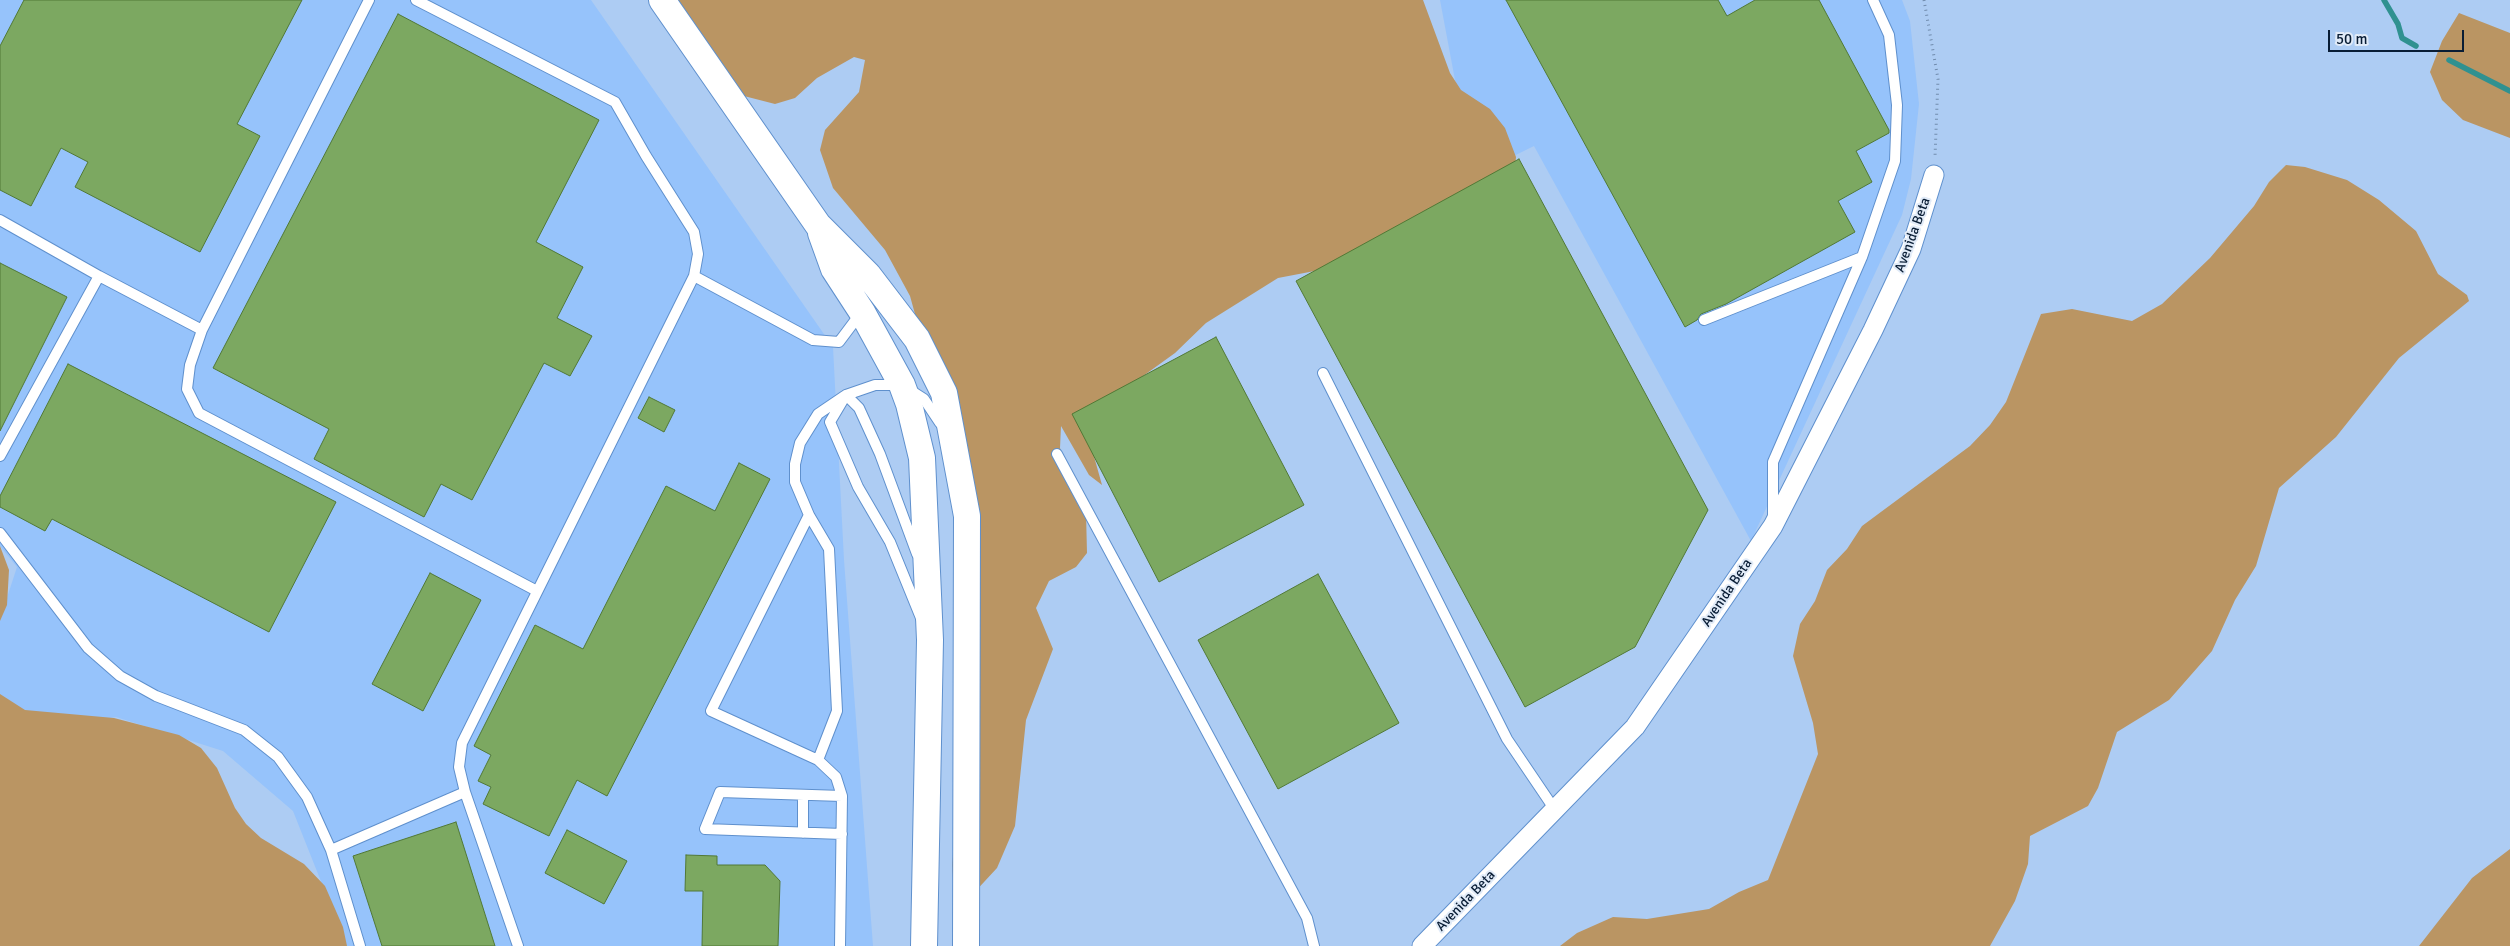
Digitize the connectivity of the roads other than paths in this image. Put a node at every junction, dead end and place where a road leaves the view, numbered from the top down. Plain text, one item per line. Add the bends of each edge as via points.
1 (369, 0) edge
2 (416, 0) edge
3 (662, 0) edge
4 (1873, 0) edge
5 (1934, 175) road end
6 (0, 220) edge
7 (818, 225) junction
8 (1862, 257) junction
9 (100, 276) junction
10 (694, 276) junction
11 (862, 312) junction
12 (1704, 320) dead end
13 (202, 330) junction
14 (1323, 373) dead end
15 (902, 385) junction
16 (846, 395) junction
17 (1057, 454) dead end
18 (0, 456) edge
19 (959, 473) junction
20 (809, 514) junction
21 (1773, 526) junction
22 (0, 533) edge
23 (929, 585) junction
24 (536, 591) junction
25 (930, 640) junction
26 (818, 760) junction
27 (466, 792) junction
28 (803, 795) junction
29 (842, 796) junction
30 (1555, 810) junction
31 (803, 833) junction
32 (842, 834) junction
33 (331, 850) junction
34 (1315, 945) edge
35 (360, 946) edge
36 (518, 946) edge
37 (840, 946) edge
38 (924, 946) edge
39 (966, 946) edge
40 (1422, 946) edge

1 - 13 lane
2 - 10 lane via 615,102 694,232 698,254
3 - 7 main road
4 - 8 lane via 1889,35 1897,105 1895,161
5 - 21 street, Avenida Beta via 1912,248
6 - 9 lane
7 - 11 main road via 834,269
7 - 19 main road via 868,275 917,339 944,394
8 - 12 lane
8 - 21 lane via 1773,462
9 - 13 lane
9 - 18 lane
10 - 11 lane via 813,340 839,342
10 - 24 lane
11 - 15 main road
13 - 24 lane via 190,365 187,389 199,413
14 - 30 lane via 1507,739
15 - 16 lane via 876,385
15 - 19 lane via 924,399 938,417
15 - 23 main road via 922,458
16 - 20 lane via 818,414 800,443 795,482
16 - 23 lane via 859,408 880,454
16 - 25 lane via 830,422 858,487 890,542
17 - 34 lane via 1307,918
19 - 39 main road via 967,516 968,568
20 - 26 lane via 829,549 837,711
20 - 26 lane via 711,711
21 - 30 street, Avenida Beta via 1635,727
22 - 33 lane via 88,648 120,676 156,696 244,730 278,757 307,798
23 - 25 main road
24 - 27 lane via 462,743 459,767
25 - 38 main road
26 - 29 lane via 836,776
27 - 33 lane
27 - 36 lane
28 - 29 lane
28 - 31 lane
28 - 31 lane via 720,792 705,829
29 - 32 lane
30 - 40 street, Avenida Beta
31 - 32 lane
32 - 37 lane
33 - 35 lane

